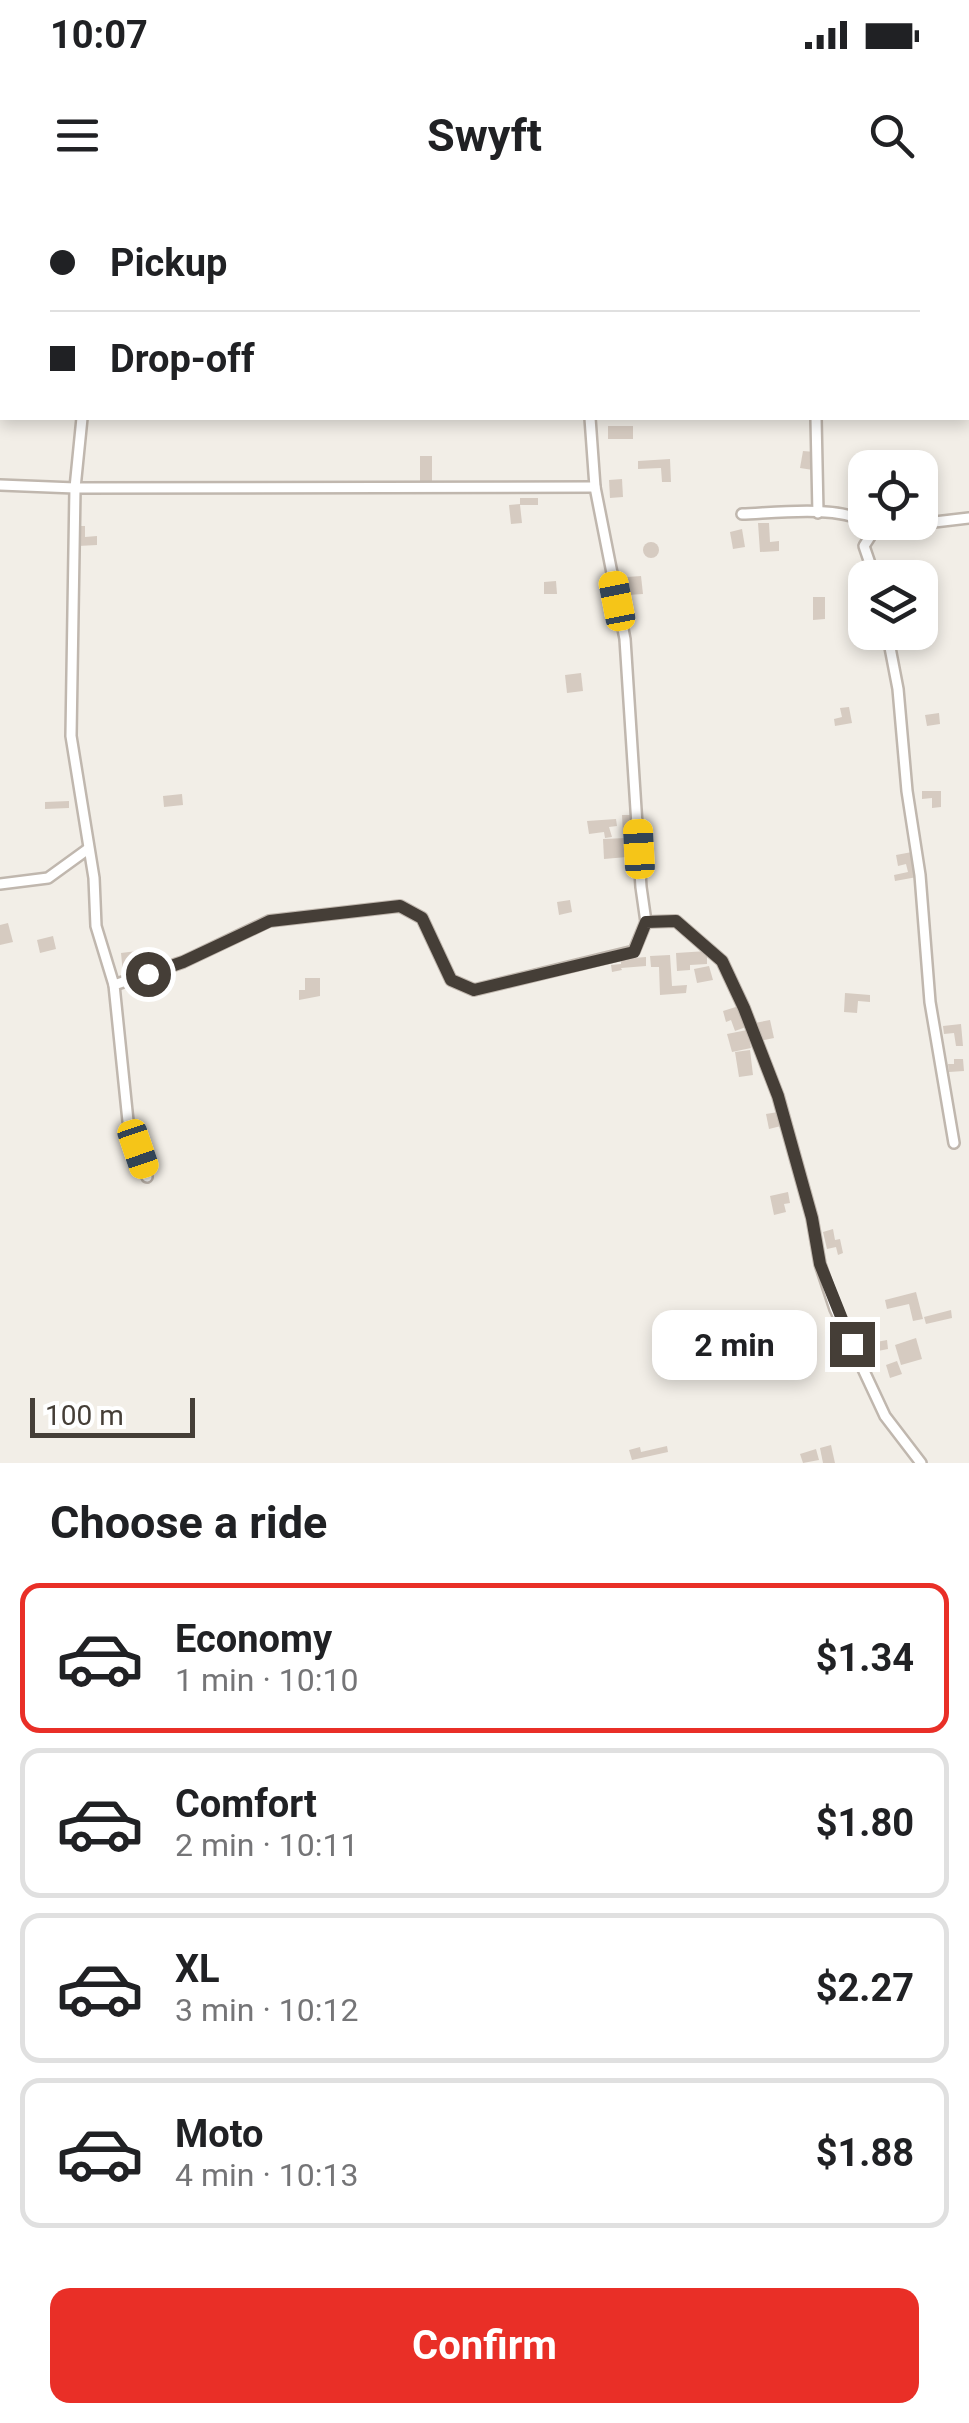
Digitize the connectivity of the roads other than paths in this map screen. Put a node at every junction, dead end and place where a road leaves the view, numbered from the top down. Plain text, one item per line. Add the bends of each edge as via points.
1 (82, 420) edge
2 (590, 420) edge
3 (816, 420) edge
4 (0, 485) edge
5 (595, 487) junction
6 (75, 488) junction
7 (818, 513) junction
8 (742, 514) dead end
9 (848, 517) edge
10 (969, 518) edge
11 (938, 520) edge
12 (890, 650) edge
13 (88, 849) junction
14 (0, 884) edge
15 (646, 922) junction
16 (114, 985) junction
17 (954, 1143) dead end
18 (147, 1177) dead end
19 (921, 1463) edge

1 - 6 street
2 - 5 street
3 - 7 street
4 - 6 street
5 - 6 street
5 - 15 street via 625,640
6 - 13 street via 71,736
7 - 8 street
7 - 9 street
10 - 11 street
12 - 17 street via 930,1002
13 - 14 street via 48,878
13 - 16 street via 96,926
15 - 16 street via 634,952 474,990 451,980 422,918 400,906 270,921
15 - 19 street via 676,921 722,961 778,1096 836,1309 885,1416
16 - 18 street via 128,1121

